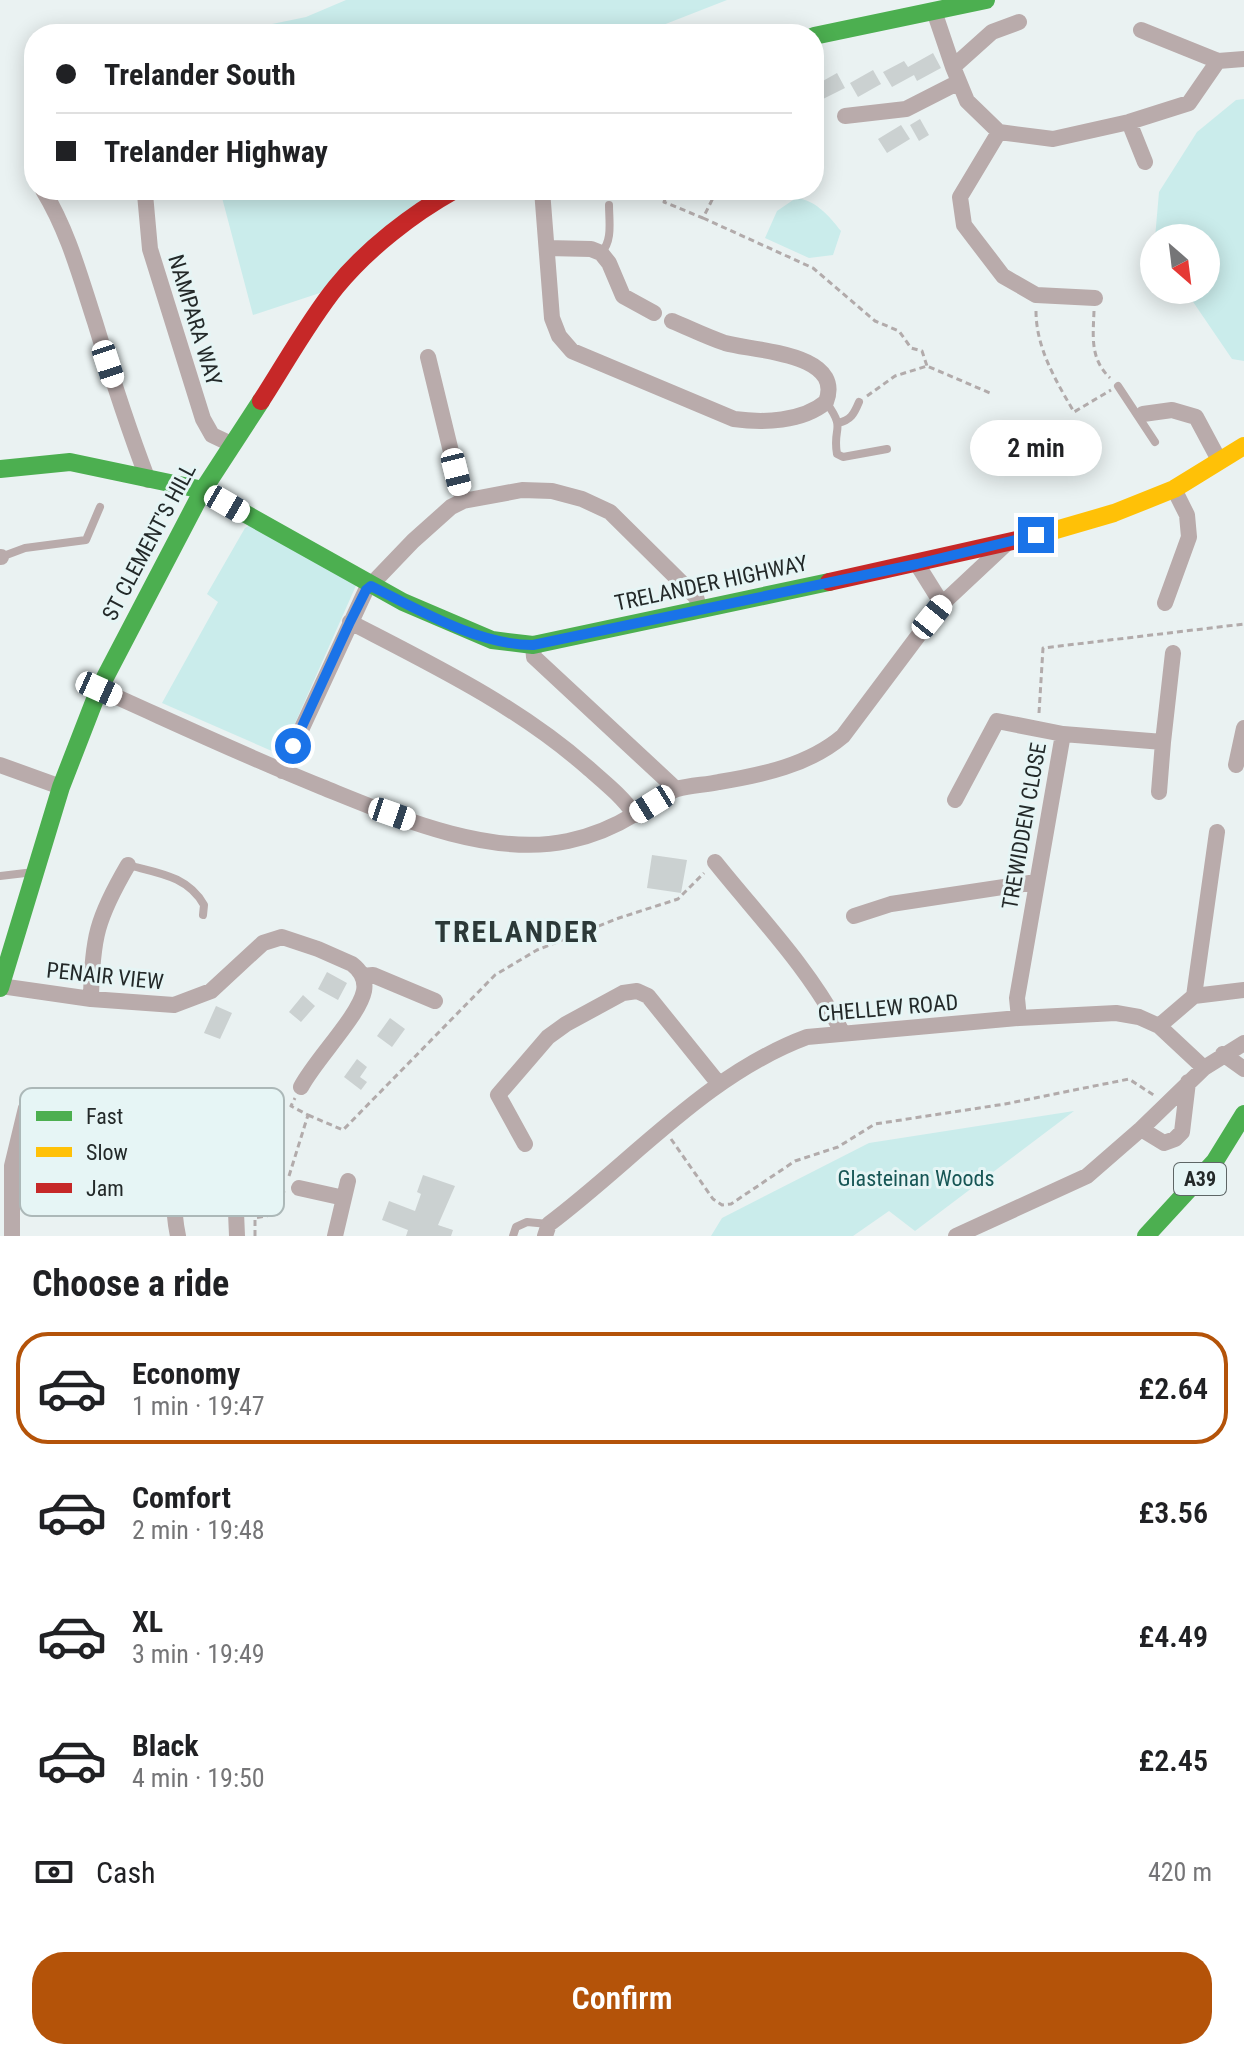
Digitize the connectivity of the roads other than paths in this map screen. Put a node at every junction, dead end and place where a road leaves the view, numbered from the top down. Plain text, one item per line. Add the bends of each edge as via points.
1 (986, 0) edge
2 (934, 11) junction
3 (1019, 22) dead end
4 (1141, 30) dead end
5 (824, 34) edge
6 (1244, 59) edge
7 (1218, 61) junction
8 (956, 75) junction
9 (845, 116) dead end
10 (1129, 122) junction
11 (999, 132) junction
12 (1145, 162) dead end
13 (49, 200) edge
14 (146, 200) edge
15 (437, 200) edge
16 (543, 200) edge
17 (609, 205) dead end
18 (547, 248) junction
19 (601, 253) junction
20 (1095, 298) road end
21 (654, 313) dead end
22 (672, 321) dead end
23 (428, 357) dead end
24 (1118, 386) road end
25 (826, 402) junction
26 (859, 402) road end
27 (1141, 415) junction
28 (838, 423) junction
29 (1155, 442) dead end
30 (231, 444) junction
31 (1244, 446) edge
32 (887, 449) dead end
33 (1219, 460) junction
34 (0, 469) edge
35 (148, 480) junction
36 (1174, 489) junction
37 (203, 490) junction
38 (463, 501) junction
39 (100, 507) dead end
40 (1007, 544) junction
41 (0, 557) edge
42 (917, 564) junction
43 (371, 586) junction
44 (1165, 603) dead end
45 (942, 604) junction
46 (700, 610) junction
47 (350, 622) junction
48 (533, 645) junction
49 (1173, 653) dead end
50 (99, 689) junction
51 (1244, 728) edge
52 (1063, 734) junction
53 (1163, 742) junction
54 (0, 765) edge
55 (1236, 765) dead end
56 (282, 771) junction
57 (61, 787) junction
58 (676, 789) junction
59 (1159, 792) dead end
60 (955, 800) dead end
61 (635, 815) junction
62 (1217, 832) dead end
63 (715, 862) road end
64 (128, 865) joint
65 (35, 872) junction
66 (0, 876) edge
67 (1036, 882) junction
68 (203, 915) dead end
69 (854, 916) dead end
70 (363, 976) junction
71 (0, 987) edge
72 (1244, 990) edge
73 (1194, 996) junction
74 (91, 999) junction
75 (435, 1001) dead end
76 (1019, 1018) junction
77 (1159, 1026) junction
78 (842, 1032) junction
79 (1244, 1043) edge
80 (1223, 1054) junction
81 (1204, 1068) junction
82 (1244, 1069) edge
83 (1188, 1082) junction
84 (719, 1084) junction
85 (301, 1087) road end
86 (1244, 1114) edge
87 (1141, 1129) junction
88 (20, 1136) edge
89 (525, 1144) dead end
90 (1244, 1148) edge
91 (348, 1181) dead end
92 (299, 1188) dead end
93 (344, 1198) junction
94 (173, 1216) edge
95 (236, 1216) edge
96 (547, 1230) edge
97 (12, 1236) edge
98 (178, 1236) edge
99 (237, 1236) edge
100 (335, 1236) edge
101 (513, 1236) edge
102 (956, 1236) edge
103 (1149, 1236) edge

1 - 2 main road
2 - 5 main road
2 - 8 street
3 - 8 street via 992,32
4 - 7 street
6 - 7 street
7 - 10 street via 1189,103
8 - 9 street via 906,109
8 - 11 street via 967,101
10 - 11 street via 1053,139
10 - 12 street
11 - 20 street via 960,197 964,225 1003,276 1036,295
13 - 35 street via 70,243
14 - 30 street, NAMPARA WAY via 150,249 203,419 212,435
15 - 30 main road, ST CLEMENT'S HILL via 366,255 335,288
16 - 18 street
17 - 19 lane via 609,241
18 - 19 street
18 - 25 street via 552,318 565,344 581,356 734,419 787,418
19 - 21 street via 623,296
22 - 25 street via 728,344 793,355 809,363 825,379
23 - 38 street
24 - 27 lane
25 - 28 lane
26 - 28 lane via 847,421
27 - 29 lane
27 - 33 street via 1172,410 1196,417
28 - 32 lane via 837,454
30 - 37 main road, ST CLEMENT'S HILL
31 - 33 main road, TRELANDER HIGHWAY
33 - 36 main road, TRELANDER HIGHWAY
34 - 35 main road, TRELANDER HIGHWAY via 70,462
35 - 37 main road, TRELANDER HIGHWAY
36 - 40 main road, TRELANDER HIGHWAY via 1114,513
36 - 44 street via 1187,515 1189,537
37 - 43 main road, TRELANDER HIGHWAY
37 - 50 main road, ST CLEMENT'S HILL
38 - 43 street via 413,541
38 - 46 street via 537,490 596,505 636,535 696,597
39 - 41 lane via 86,540
40 - 42 main road, TRELANDER HIGHWAY
40 - 45 street
42 - 45 street
42 - 46 main road, TRELANDER HIGHWAY
43 - 47 street
43 - 48 main road, TRELANDER HIGHWAY via 478,636
45 - 58 street via 843,736 826,750 766,772
46 - 48 main road, TRELANDER HIGHWAY
47 - 56 street
47 - 61 street via 517,712
48 - 58 street via 534,657
49 - 53 street
50 - 56 street
50 - 57 main road, ST CLEMENT'S HILL
51 - 55 street
52 - 53 street, TREWIDDEN CLOSE
52 - 60 street via 997,721
52 - 67 street, TREWIDDEN CLOSE
53 - 59 street
54 - 57 street
56 - 61 street via 409,820 494,842 566,842
57 - 65 main road, ST CLEMENT'S HILL
58 - 61 street
62 - 73 street
63 - 78 street via 799,965
64 - 68 lane via 191,885 204,905
64 - 74 street via 97,926
65 - 66 lane
65 - 71 main road, ST CLEMENT'S HILL
67 - 69 street via 891,904
67 - 76 street, TREWIDDEN CLOSE via 1017,998
70 - 74 street, PENAIR VIEW via 352,964 282,937 263,943 222,983 187,1002 161,1006
70 - 75 street, PENAIR VIEW via 373,975
70 - 85 street via 358,1004
71 - 74 street, PENAIR VIEW
72 - 73 street
73 - 77 street
76 - 77 street, CHELLEW ROAD via 1116,1013
76 - 78 street, CHELLEW ROAD
77 - 81 street, CHELLEW ROAD
78 - 84 street, CHELLEW ROAD via 776,1049
79 - 80 street
80 - 81 street
80 - 82 street
81 - 83 street
83 - 87 street
83 - 87 street via 1182,1132 1164,1143
84 - 89 street via 648,996 623,993 548,1037 498,1095
84 - 96 street, CHELLEW ROAD
86 - 103 main road, A39 via 1215,1161
87 - 102 street via 1087,1176
88 - 97 street via 11,1174
90 - 103 main road, A39 via 1183,1214
91 - 93 street
92 - 93 street
93 - 100 street
94 - 98 street
95 - 99 street
96 - 101 lane via 527,1222 516,1227

